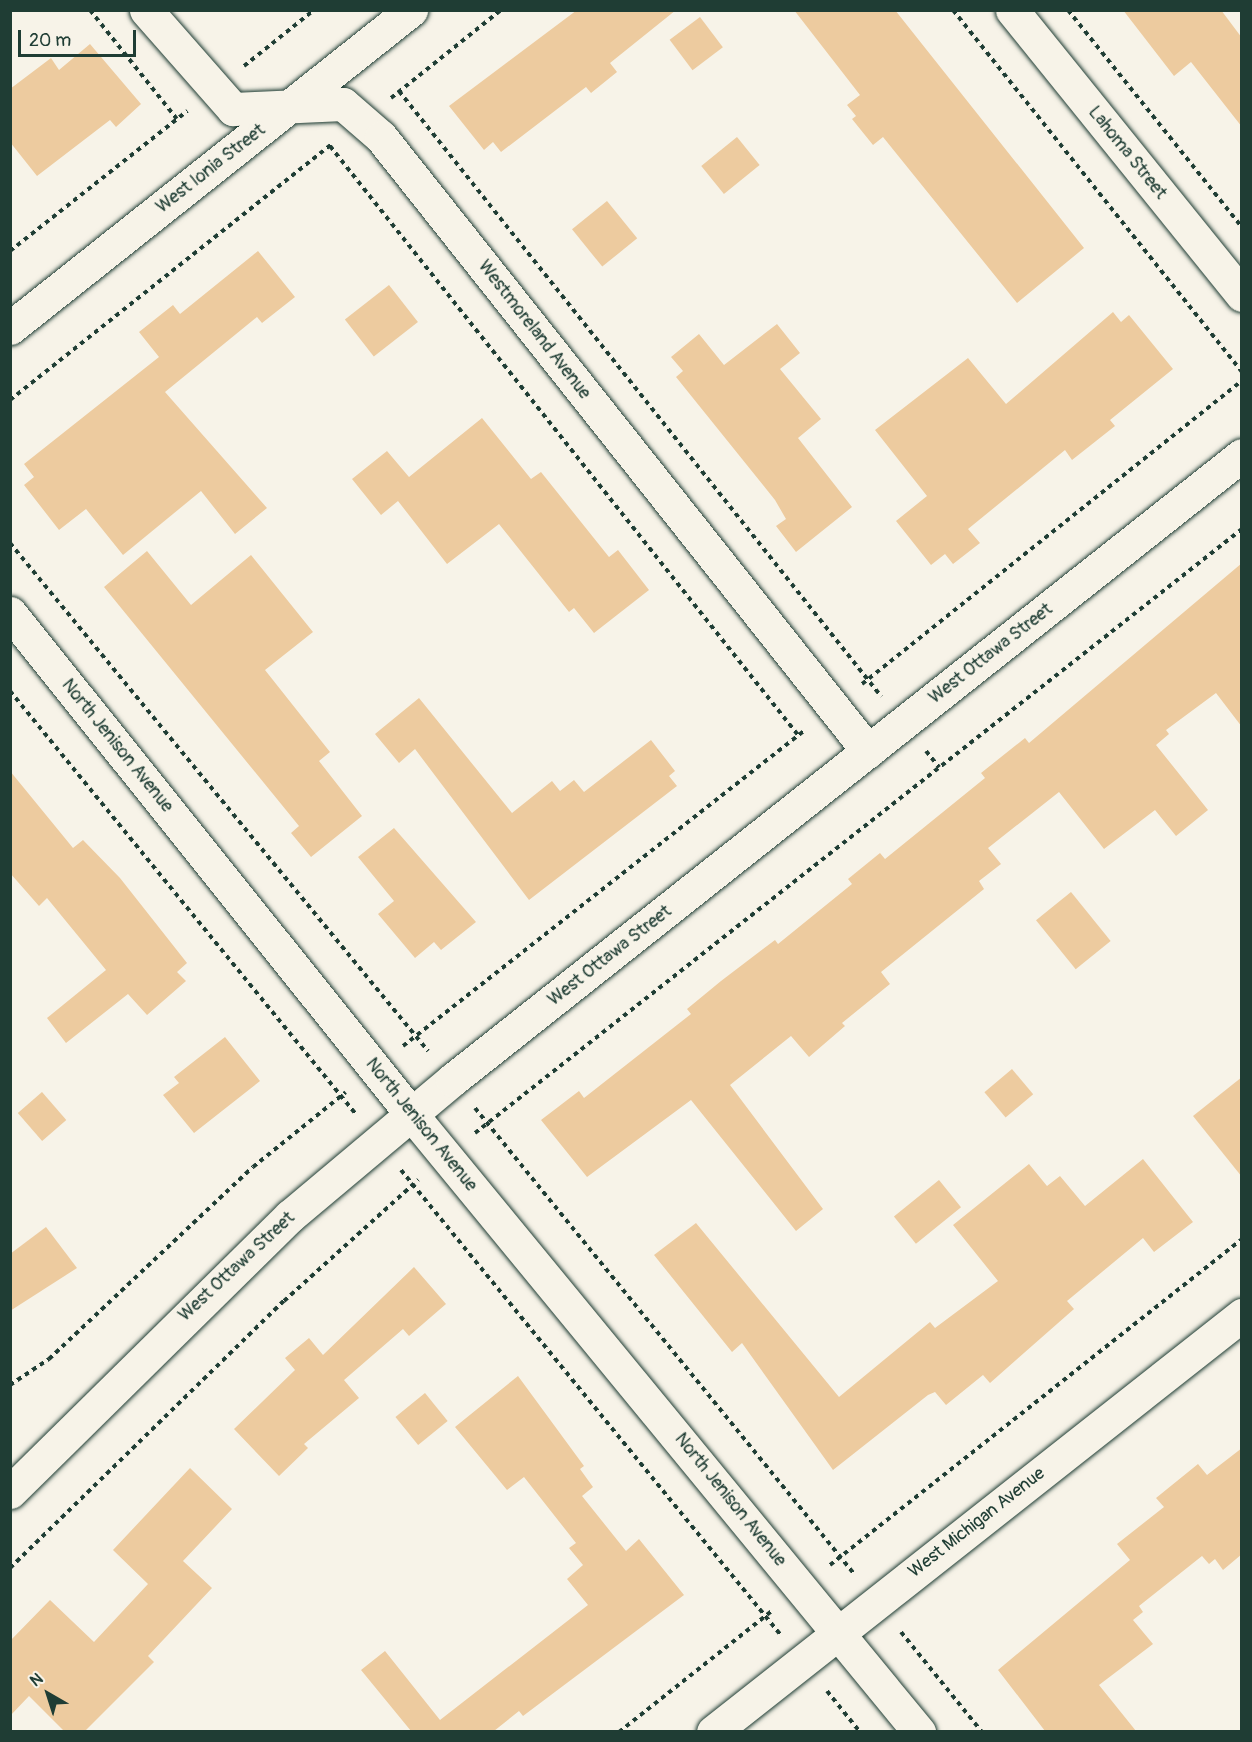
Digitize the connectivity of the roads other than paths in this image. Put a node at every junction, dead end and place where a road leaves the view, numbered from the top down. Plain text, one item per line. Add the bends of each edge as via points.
1 (146, 10) edge
2 (411, 10) edge
3 (1012, 10) edge
4 (291, 106) junction
5 (1242, 294) edge
6 (10, 328) edge
7 (1242, 456) edge
8 (10, 613) edge
9 (868, 752) junction
10 (412, 1115) junction
11 (1242, 1315) edge
12 (15, 1483) edge
13 (838, 1632) junction
14 (713, 1731) edge
15 (919, 1731) edge

1 - 4 street, Westmoreland Avenue via 212,91 233,109
2 - 4 street, West Ionia Street
3 - 5 street, Lahoma Street
4 - 6 street, West Ionia Street
4 - 9 street, Westmoreland Avenue via 343,104 364,120
7 - 9 street, West Ottawa Street
8 - 10 street, North Jenison Avenue
9 - 10 street, West Ottawa Street
10 - 12 street, West Ottawa Street via 290,1216
10 - 13 street, North Jenison Avenue
11 - 13 street, West Michigan Avenue
13 - 14 street, West Michigan Avenue
13 - 15 street, North Jenison Avenue

